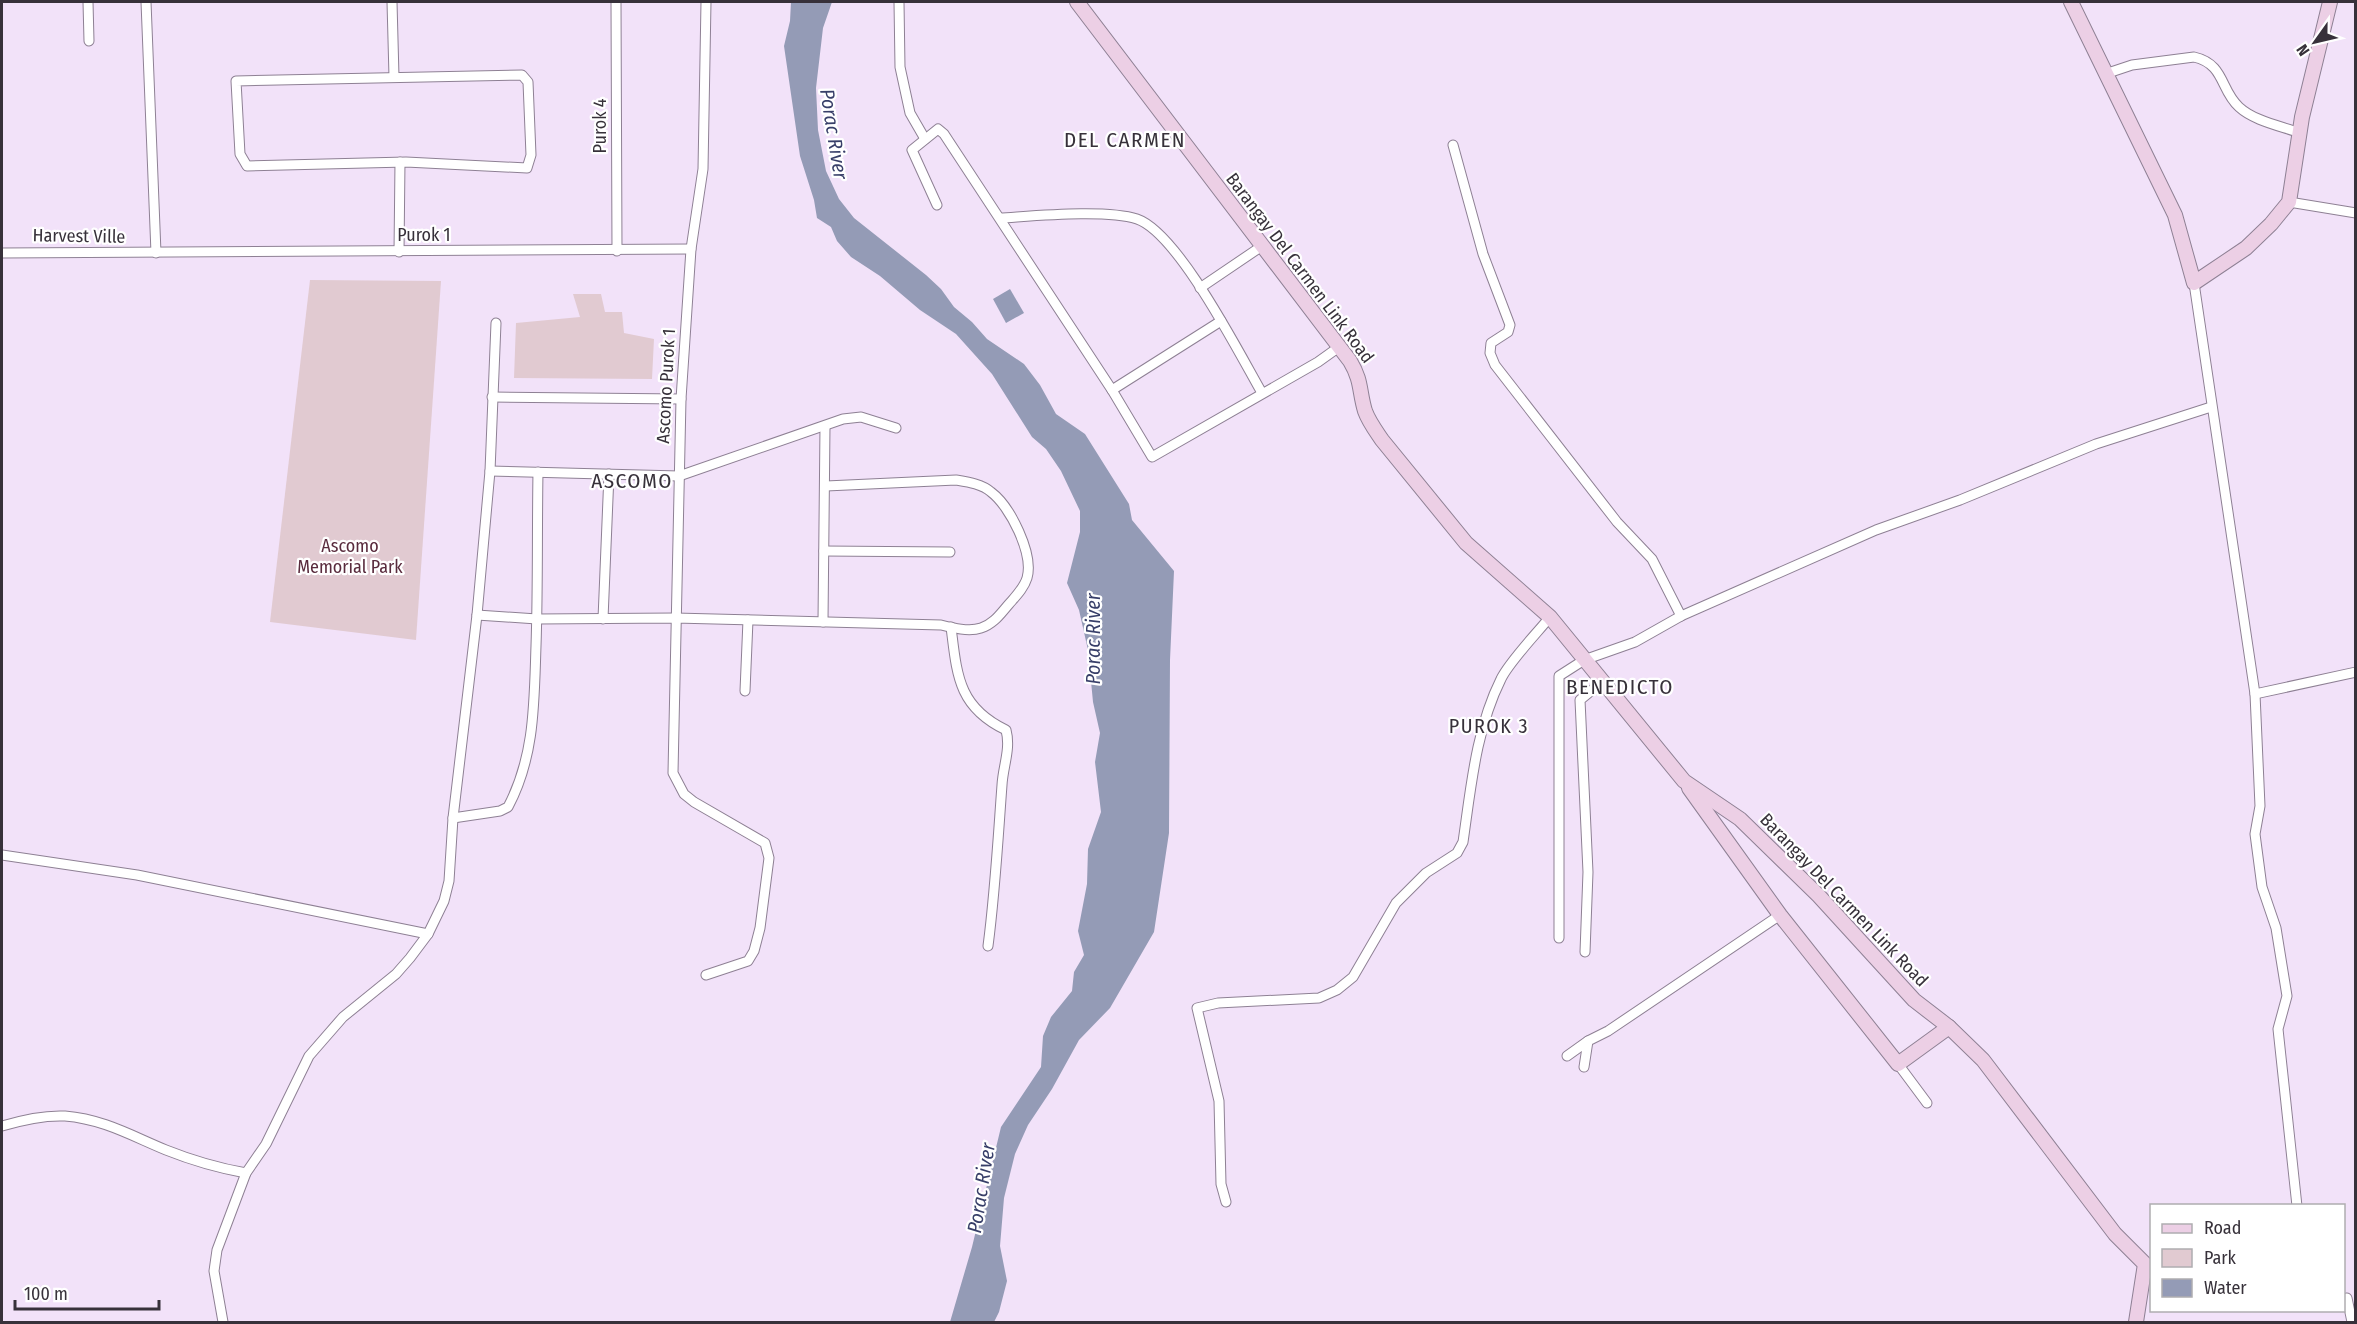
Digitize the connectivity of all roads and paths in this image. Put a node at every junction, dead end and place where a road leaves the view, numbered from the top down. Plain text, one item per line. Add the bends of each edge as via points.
1 (88, 2) edge
2 (146, 2) edge
3 (392, 2) edge
4 (616, 2) edge
5 (706, 2) edge
6 (899, 2) edge
7 (1077, 2) edge
8 (2071, 2) edge
9 (2330, 2) edge
10 (89, 41) dead end
11 (2105, 74) junction
12 (394, 77) junction
13 (2300, 133) junction
14 (924, 139) junction
15 (1453, 145) dead end
16 (400, 162) junction
17 (2289, 202) junction
18 (937, 205) dead end
19 (2355, 213) edge
20 (1000, 218) junction
21 (1262, 246) junction
22 (692, 249) junction
23 (617, 251) junction
24 (399, 252) junction
25 (2, 253) edge
26 (156, 254) junction
27 (2194, 283) junction
28 (1200, 288) junction
29 (1221, 321) junction
30 (496, 323) dead end
31 (1340, 347) junction
32 (1112, 390) junction
33 (1262, 393) junction
34 (492, 397) junction
35 (681, 399) junction
36 (2211, 407) junction
37 (825, 426) junction
38 (896, 428) dead end
39 (490, 471) junction
40 (538, 472) junction
41 (609, 474) junction
42 (679, 476) junction
43 (826, 486) junction
44 (824, 551) junction
45 (950, 552) dead end
46 (477, 615) junction
47 (1681, 616) junction
48 (1551, 617) junction
49 (675, 618) junction
50 (537, 619) junction
51 (603, 620) junction
52 (748, 620) junction
53 (823, 622) junction
54 (951, 627) junction
55 (1584, 660) junction
56 (2355, 672) edge
57 (1603, 681) junction
58 (745, 691) dead end
59 (2255, 694) junction
60 (1684, 781) junction
61 (453, 818) junction
62 (2, 855) edge
63 (1780, 915) junction
64 (428, 934) junction
65 (1559, 938) dead end
66 (988, 946) dead end
67 (1585, 952) dead end
68 (706, 975) dead end
69 (1949, 1027) junction
70 (1588, 1041) junction
71 (1567, 1056) dead end
72 (1898, 1064) junction
73 (1584, 1067) dead end
74 (1927, 1103) dead end
75 (2, 1126) edge
76 (246, 1173) junction
77 (1226, 1202) dead end
78 (2297, 1204) edge
79 (2148, 1265) edge
80 (2348, 1297) edge
81 (222, 1323) edge
82 (2136, 1323) edge
83 (2352, 1323) edge

1 - 10 street
2 - 26 street
3 - 12 street
4 - 23 street, Purok 4
5 - 22 street, Ascomo Purok 1 via 703,169
6 - 14 street via 900,67 910,113
7 - 21 street, Barangay Del Carmen Link Road
8 - 11 street
9 - 13 street
11 - 13 street via 2132,65 2204,59 2221,76 2242,110
11 - 27 street via 2175,215
12 - 16 street via 522,75 528,82 531,155 527,168
12 - 16 street via 236,81 240,154 247,166
13 - 17 street
14 - 18 street via 912,150
14 - 20 street via 938,129 944,134
15 - 47 street via 1483,254 1510,325 1508,332 1491,343 1495,365 1617,522 1652,559
16 - 24 street
17 - 19 street
17 - 27 street via 2246,248
20 - 28 street via 1097,215 1137,219 1160,233
20 - 32 street
21 - 28 street
21 - 31 street, Barangay Del Carmen Link Road
22 - 23 street, Purok 1
22 - 35 street, Ascomo Purok 1
23 - 24 street, Purok 1
24 - 26 street, Purok 1
25 - 26 street, Harvest Ville
27 - 36 street
28 - 29 street
29 - 32 street
29 - 33 street
30 - 34 street
31 - 33 street
31 - 48 street, Barangay Del Carmen Link Road via 1359,376 1365,410 1382,440 1466,543
32 - 33 street via 1152,457
34 - 35 street
34 - 39 street
35 - 42 street, Ascomo Purok 1
36 - 47 street via 2097,444 1876,530
36 - 59 street
37 - 38 street via 861,417
37 - 42 street
37 - 43 street
39 - 40 street
39 - 46 street
40 - 41 street
40 - 50 street
41 - 42 street
41 - 51 street
42 - 49 street, Ascomo Purok 1
43 - 44 street
43 - 54 street via 956,480 990,490 1005,505 1018,527 1028,575 990,624 980,629
44 - 45 street
44 - 53 street
46 - 50 street
46 - 61 street
47 - 55 street via 1635,642
48 - 55 street, Barangay Del Carmen Link Road
48 - 77 street via 1502,677 1484,722 1463,842 1457,853 1426,873 1396,903 1353,977 1319,998 1218,1003 1197,1008 1219,1101 1221,1184
49 - 51 street
49 - 52 street
49 - 68 street, Ascomo Purok 1 via 673,774 684,794 694,802 765,843 769,858 754,951 748,961
50 - 51 street
50 - 61 street via 533,731 525,770 514,797 500,811
52 - 53 street
52 - 58 street
53 - 54 street
54 - 66 street via 965,696 984,717 1006,730 1009,742
55 - 57 street, Barangay Del Carmen Link Road
55 - 65 street via 1559,676
56 - 59 street
57 - 60 street, Barangay Del Carmen Link Road
57 - 67 street via 1580,700 1588,872
59 - 78 street via 2260,806 2255,834 2262,887 2276,928 2287,996 2278,1029
60 - 63 street
60 - 69 street, Barangay Del Carmen Link Road via 1740,819 1819,896 1914,1000
61 - 64 street via 449,881
62 - 64 street via 137,875
63 - 70 street via 1608,1032
63 - 72 street
64 - 76 street via 396,974 338,1022 309,1056 266,1144
69 - 72 street
69 - 79 street, Barangay Del Carmen Link Road via 1983,1060 2115,1234
70 - 71 street
70 - 73 street
72 - 74 street
75 - 76 street via 63,1116 93,1120 174,1153
76 - 81 street via 217,1250 214,1271
79 - 82 street
80 - 83 street

